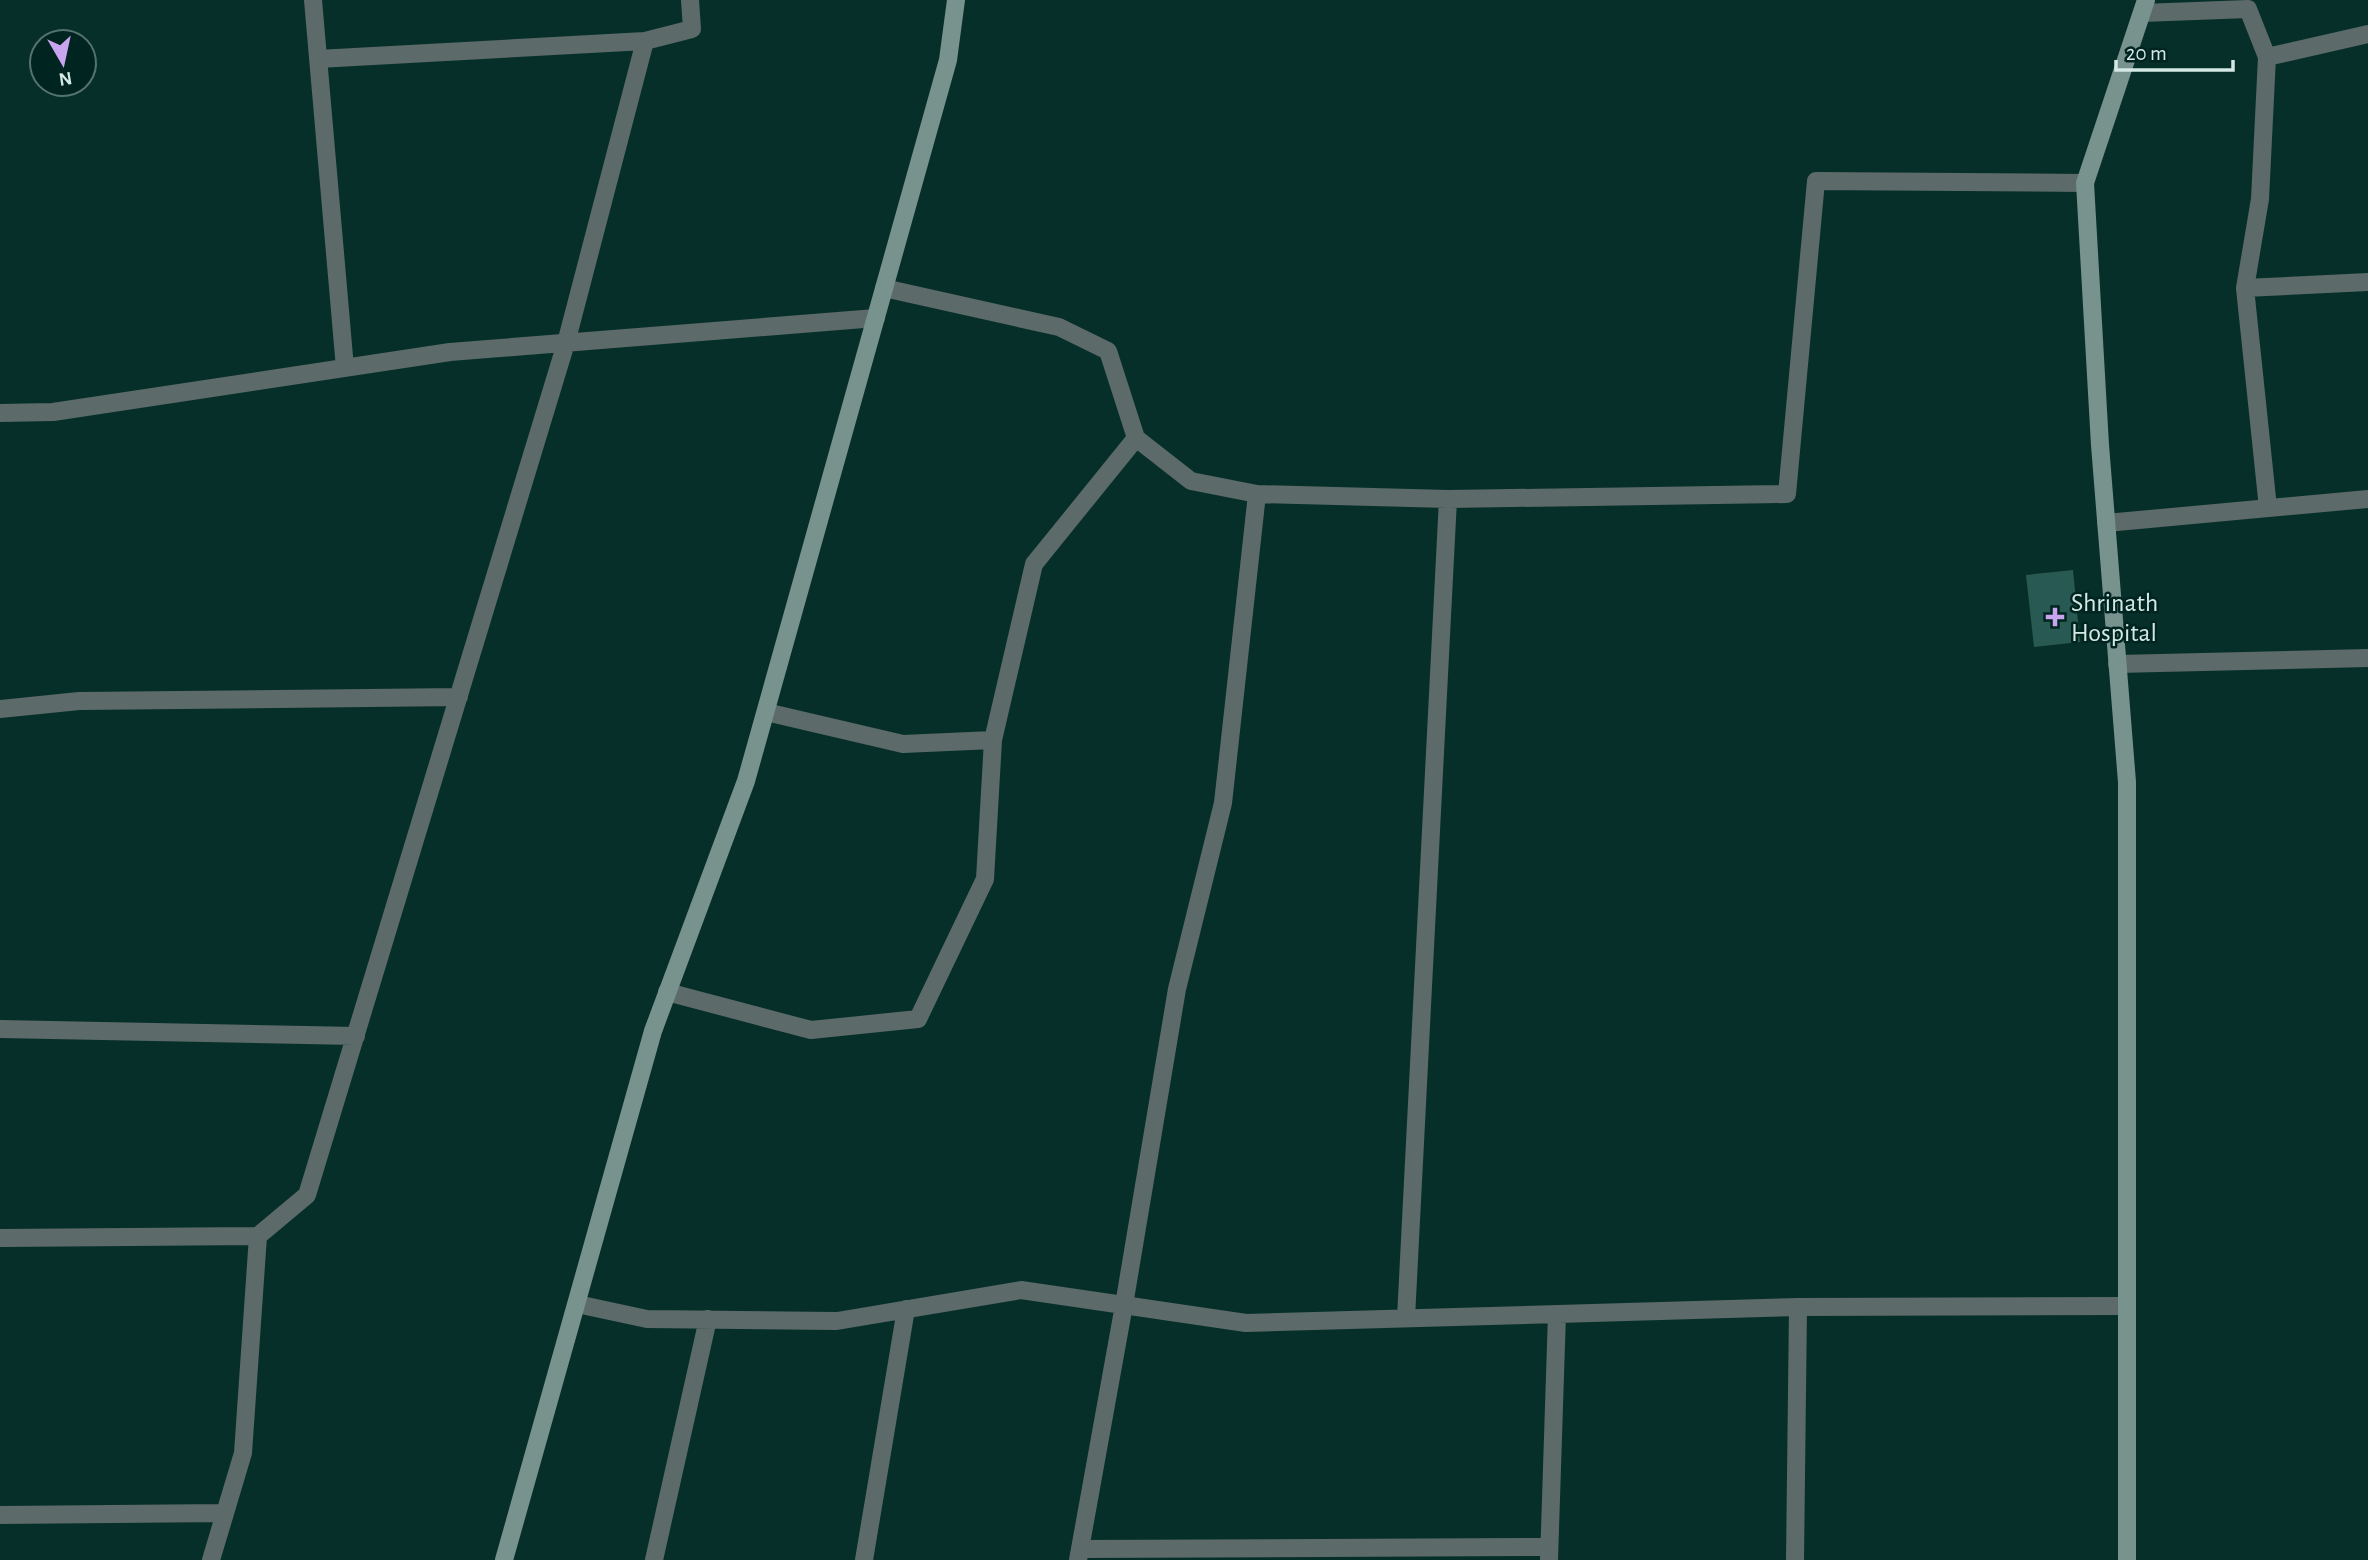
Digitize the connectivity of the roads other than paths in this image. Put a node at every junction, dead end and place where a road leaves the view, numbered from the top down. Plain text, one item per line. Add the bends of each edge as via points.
1 (313, 0) edge
2 (690, 0) edge
3 (956, 0) edge
4 (2144, 7) edge
5 (2368, 34) edge
6 (645, 41) junction
7 (2267, 57) junction
8 (318, 58) junction
9 (2085, 183) junction
10 (2368, 282) edge
11 (884, 288) junction
12 (2245, 288) junction
13 (876, 318) junction
14 (566, 343) junction
15 (345, 369) junction
16 (0, 413) edge
17 (1136, 438) junction
18 (1257, 494) junction
19 (1448, 499) junction
20 (2368, 499) edge
21 (2268, 508) junction
22 (2106, 523) junction
23 (2368, 658) edge
24 (2118, 664) junction
25 (459, 697) junction
26 (0, 709) edge
27 (766, 712) junction
28 (993, 740) junction
29 (667, 992) junction
30 (0, 1029) edge
31 (356, 1036) junction
32 (258, 1236) junction
33 (0, 1238) edge
34 (577, 1304) junction
35 (1124, 1306) junction
36 (2127, 1306) junction
37 (1798, 1307) junction
38 (906, 1309) junction
39 (1557, 1314) junction
40 (1406, 1318) junction
41 (708, 1319) junction
42 (225, 1513) junction
43 (0, 1515) edge
44 (1454, 1553) edge
45 (1079, 1554) edge
46 (1549, 1554) edge
47 (211, 1560) edge
48 (505, 1560) edge
49 (654, 1560) edge
50 (864, 1560) edge
51 (1794, 1560) edge
52 (2127, 1560) edge

1 - 8 street
2 - 6 street via 692,29
3 - 11 street via 948,60
4 - 7 street via 2248,9
4 - 9 street
5 - 7 street
6 - 8 street
6 - 14 street
7 - 12 street via 2260,199
8 - 15 street
9 - 19 street via 1816,181 1787,494
9 - 22 street
10 - 12 street
11 - 13 street
11 - 17 street via 1059,327 1108,351
12 - 21 street
13 - 14 street
13 - 27 street
14 - 15 street via 450,352
14 - 25 street
15 - 16 street via 53,412
17 - 18 street via 1191,481
17 - 28 street via 1034,564
18 - 19 street
18 - 35 street via 1223,803 1177,989
19 - 40 street
20 - 21 street
21 - 22 street
22 - 24 street
23 - 24 street
24 - 36 street via 2127,782
25 - 26 street via 79,701
25 - 31 street
27 - 28 street via 902,744
27 - 29 street via 747,781
28 - 29 street via 985,879 918,1019 811,1030
29 - 34 street
30 - 31 street
31 - 32 street via 307,1195
32 - 33 street
32 - 42 street via 243,1453
34 - 41 street via 647,1319
34 - 48 street
35 - 38 street via 1021,1290
35 - 40 street via 1246,1323
35 - 45 street
36 - 37 street
36 - 52 street
37 - 39 street
37 - 51 street
38 - 41 street via 838,1321
38 - 50 street
39 - 40 street
39 - 46 street
41 - 49 street
42 - 43 street
42 - 47 street
44 - 45 street
44 - 46 street

